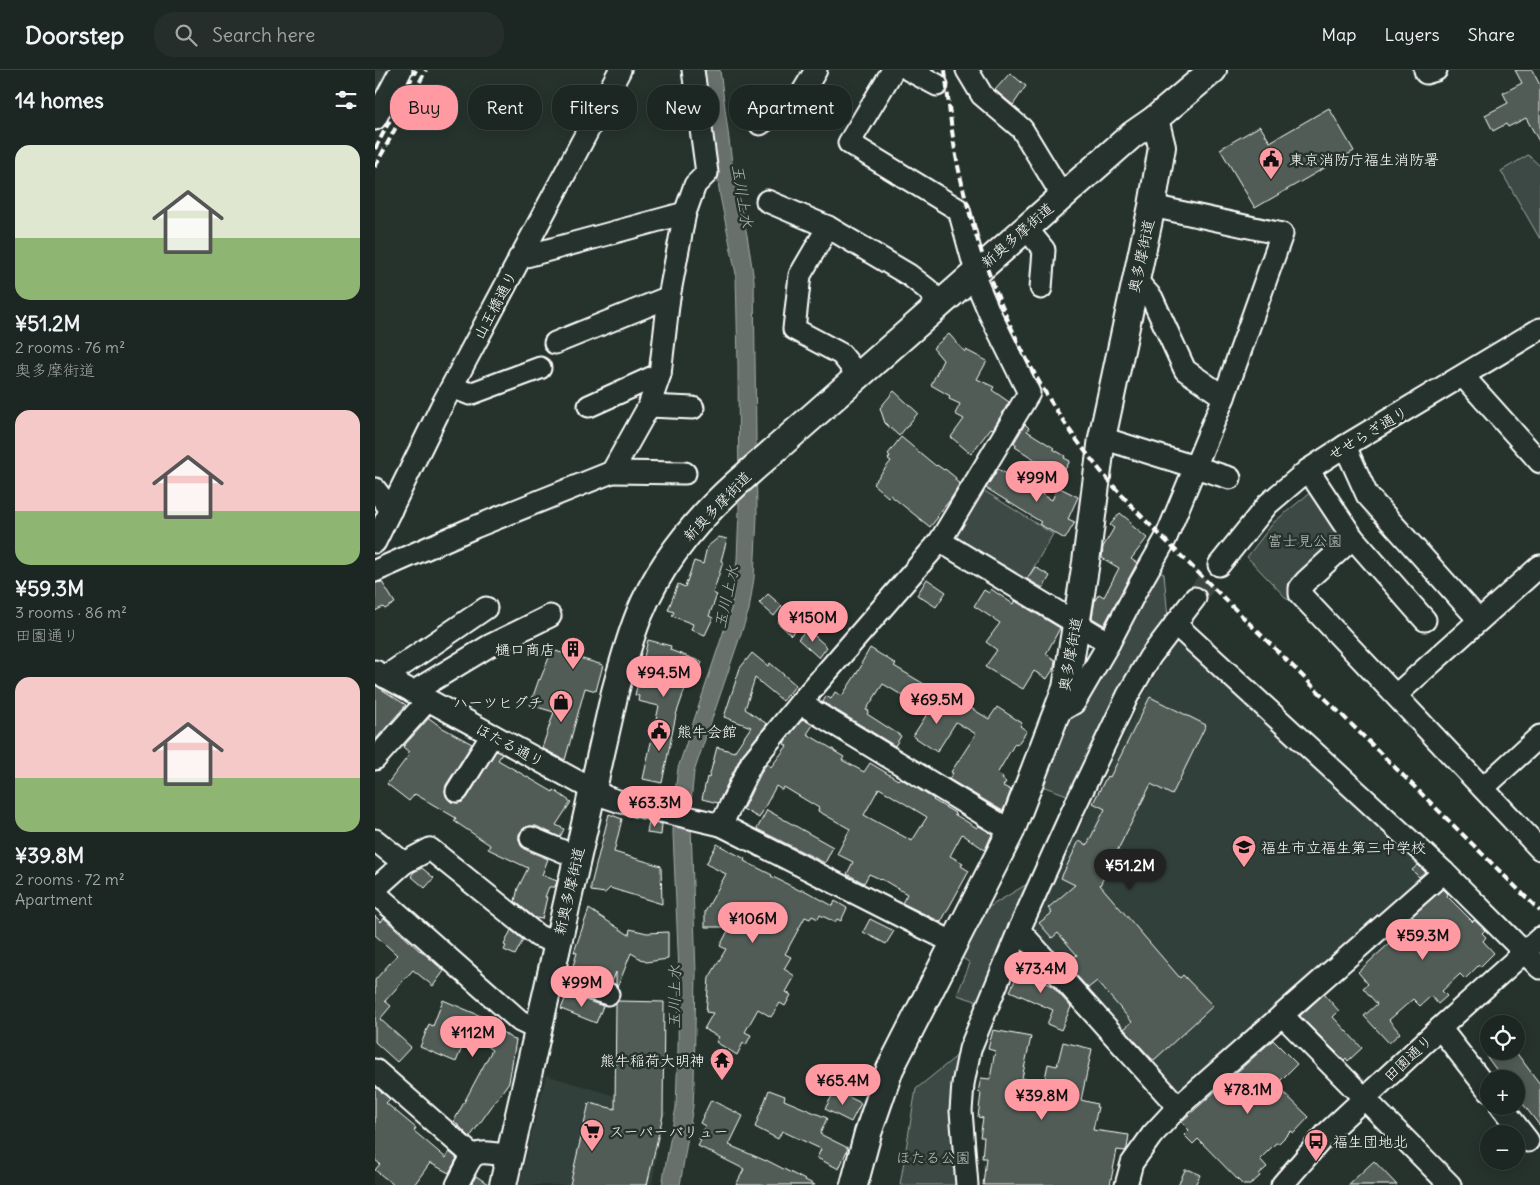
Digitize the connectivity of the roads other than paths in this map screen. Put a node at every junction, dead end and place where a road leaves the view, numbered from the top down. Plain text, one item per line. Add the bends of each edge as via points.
1 (401, 70) edge
2 (620, 70) edge
3 (693, 70) edge
4 (816, 70) edge
5 (893, 70) edge
6 (909, 70) edge
7 (967, 70) edge
8 (1213, 70) edge
9 (1425, 70) edge
10 (1436, 70) edge
11 (807, 85) edge
12 (937, 85) dead end
13 (1188, 92) junction
14 (375, 119) edge
15 (1155, 119) junction
16 (1163, 147) junction
17 (1063, 195) junction
18 (767, 201) dead end
19 (1152, 206) junction
20 (685, 214) junction
21 (828, 228) junction
22 (1026, 228) junction
23 (519, 258) junction
24 (975, 273) junction
25 (1135, 279) junction
26 (1041, 288) dead end
27 (669, 297) junction
28 (940, 304) junction
29 (1540, 329) edge
30 (555, 344) dead end
31 (540, 368) dead end
32 (660, 374) junction
33 (858, 375) junction
34 (1463, 376) junction
35 (452, 387) junction
36 (1224, 398) junction
37 (589, 406) dead end
38 (649, 406) junction
39 (693, 408) dead end
40 (1102, 438) junction
41 (1345, 446) junction
42 (1540, 462) edge
43 (1196, 468) junction
44 (1308, 470) junction
45 (612, 472) junction
46 (685, 473) dead end
47 (1231, 478) dead end
48 (375, 489) edge
49 (391, 510) junction
50 (1353, 538) junction
51 (940, 541) junction
52 (375, 542) edge
53 (1219, 565) tunnel mouth
54 (1540, 566) edge
55 (375, 571) edge
56 (1195, 598) tunnel mouth
57 (486, 608) dead end
58 (549, 616) dead end
59 (1425, 620) dead end
60 (1479, 620) junction
61 (1075, 623) junction
62 (1175, 624) junction
63 (1109, 643) junction
64 (380, 674) edge
65 (420, 696) junction
66 (1396, 696) junction
67 (800, 703) junction
68 (1057, 713) junction
69 (492, 735) junction
70 (1540, 736) edge
71 (375, 759) edge
72 (1483, 788) junction
73 (593, 789) junction
74 (457, 791) dead end
75 (721, 825) junction
76 (1011, 831) junction
77 (531, 838) dead end
78 (375, 840) edge
79 (1540, 849) edge
80 (577, 857) junction
81 (404, 863) junction
82 (1444, 872) junction
83 (375, 891) edge
84 (1019, 930) junction
85 (1540, 938) edge
86 (557, 943) junction
87 (954, 943) junction
88 (1524, 952) junction
89 (1540, 968) edge
90 (551, 976) junction
91 (608, 994) dead end
92 (1282, 1015) junction
93 (1440, 1028) junction
94 (537, 1029) junction
95 (375, 1070) edge
96 (1480, 1079) edge
97 (1364, 1100) junction
98 (1179, 1106) junction
99 (1508, 1115) edge
100 (1527, 1141) dead end
101 (473, 1156) junction
102 (509, 1156) junction
103 (457, 1185) edge
104 (503, 1185) edge
105 (854, 1185) edge
106 (967, 1185) edge
107 (1126, 1185) edge
108 (1282, 1185) edge
109 (1450, 1185) edge

1 - 14 street
2 - 23 street, 山王橋通り
3 - 20 street via 707,173 695,185
4 - 11 street
5 - 24 street via 849,143 959,210
6 - 12 street
7 - 17 street via 982,95 1022,129
8 - 13 main road, 新奥多摩街道
9 - 10 street via 1426,73
13 - 15 main road, 新奥多摩街道
13 - 16 main road via 1171,122
15 - 16 main road, 奥多摩街道
15 - 17 main road, 新奥多摩街道 via 1131,135
16 - 19 main road, 奥多摩街道
17 - 22 main road, 新奥多摩街道
18 - 21 street
19 - 25 main road, 奥多摩街道
19 - 36 street via 1281,234
20 - 23 street
20 - 27 street
21 - 28 street via 909,275
21 - 33 street via 800,276 794,329 841,354
22 - 24 main road, 新奥多摩街道
22 - 26 street via 1044,250
23 - 35 street, 山王橋通り
24 - 28 main road, 新奥多摩街道
24 - 51 street via 989,312 1029,393
25 - 36 street via 1152,298 1185,370
25 - 40 main road, 奥多摩街道
27 - 30 street
27 - 32 street
28 - 33 main road, 新奥多摩街道
29 - 34 street, せせらぎ通り
31 - 35 street via 470,394
32 - 37 street
32 - 38 street
33 - 73 main road, 新奥多摩街道 via 712,506 686,535 659,575 639,615 626,652
34 - 41 street, せせらぎ通り
34 - 42 street
35 - 49 street, 山王橋通り
36 - 43 street
38 - 39 street
38 - 45 street
40 - 43 street
40 - 61 main road, 奥多摩街道
41 - 44 street, せせらぎ通り
41 - 60 street via 1367,495
43 - 47 street
43 - 63 street via 1165,540
44 - 50 street
44 - 53 street, せせらぎ通り via 1268,504
45 - 46 street
45 - 55 street
48 - 49 street
49 - 52 street, 山王橋通り
50 - 59 street
50 - 66 street via 1306,581 1300,594
51 - 61 street
51 - 67 street
54 - 60 street
56 - 62 street
57 - 64 street
58 - 65 street via 489,646
60 - 66 street
61 - 63 street
61 - 68 main road, 奥多摩街道 via 1066,688
62 - 82 street
62 - 84 street via 1150,657 1128,695
63 - 68 street via 1074,703
64 - 65 street, ほたる通り
65 - 69 street, ほたる通り
65 - 71 street
66 - 72 street
67 - 75 street via 752,762
67 - 76 street
68 - 76 main road, 奥多摩街道
69 - 73 street, ほたる通り
69 - 74 street
70 - 72 street
72 - 79 street
73 - 75 street, ほたる通り via 618,801
73 - 80 main road, 新奥多摩街道
75 - 87 street, ほたる通り
76 - 87 main road, 奥多摩街道
77 - 80 street
78 - 81 street
80 - 86 main road, 新奥多摩街道
81 - 83 street
81 - 86 street via 430,849 538,936
82 - 88 street
82 - 92 street
83 - 94 street via 520,1022
84 - 98 street
84 - 106 street via 965,1065 961,1111
85 - 88 street, 田園通り
86 - 90 main road, 新奥多摩街道
87 - 105 main road, 奥多摩街道 via 890,1069
88 - 89 street
88 - 93 street, 田園通り
90 - 91 street
90 - 94 main road, 新奥多摩街道
92 - 97 street
92 - 98 street
93 - 96 street
93 - 97 street, 田園通り
94 - 102 main road, 新奥多摩街道
95 - 101 street
97 - 108 street, 田園通り via 1327,1133
97 - 109 street
98 - 107 street via 1132,1163
99 - 100 street
101 - 102 street via 478,1152
101 - 103 street
102 - 104 main road, 新奥多摩街道

